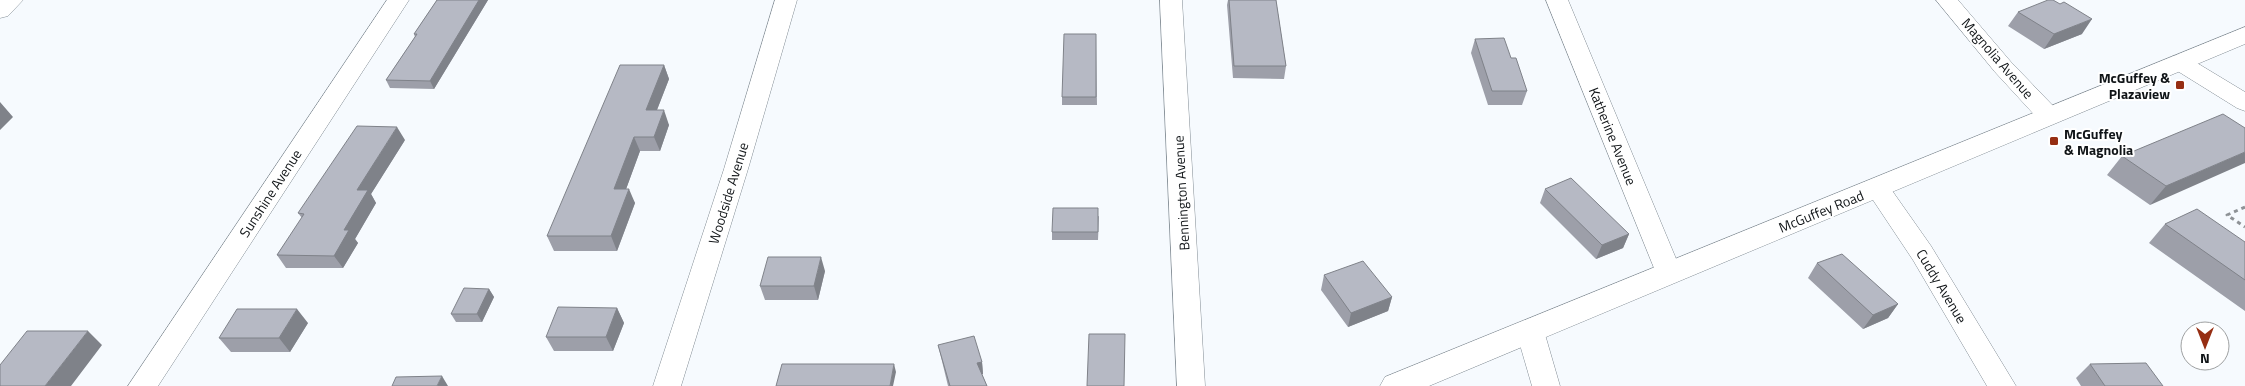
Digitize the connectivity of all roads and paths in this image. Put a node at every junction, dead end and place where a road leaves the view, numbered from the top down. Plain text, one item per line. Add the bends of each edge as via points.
1 (11, 0) edge
2 (398, 0) edge
3 (786, 0) edge
4 (1171, 0) edge
5 (1557, 0) edge
6 (1948, 0) edge
7 (0, 11) edge
8 (2245, 35) edge
9 (2179, 62) junction
10 (2245, 102) edge
11 (2049, 116) junction
12 (1877, 188) junction
13 (2245, 207) edge
14 (2245, 227) edge
15 (1669, 272) junction
16 (1530, 331) junction
17 (142, 386) edge
18 (667, 386) edge
19 (1191, 386) edge
20 (1396, 386) edge
21 (1546, 386) edge
22 (2002, 386) edge

1 - 7 street
2 - 17 street, Sunshine Avenue
3 - 18 street, Woodside Avenue
4 - 19 street, Bennington Avenue
5 - 15 street, Katherine Avenue
6 - 11 street, Magnolia Avenue via 2003,67
8 - 9 street, McGuffey Road
9 - 10 street
9 - 11 street, McGuffey Road
11 - 12 street, McGuffey Road
12 - 15 street, McGuffey Road
12 - 22 street, Cuddy Avenue via 1922,253
13 - 14 path via 2227,215
15 - 16 street, McGuffey Road
16 - 20 street, McGuffey Road
16 - 21 street

